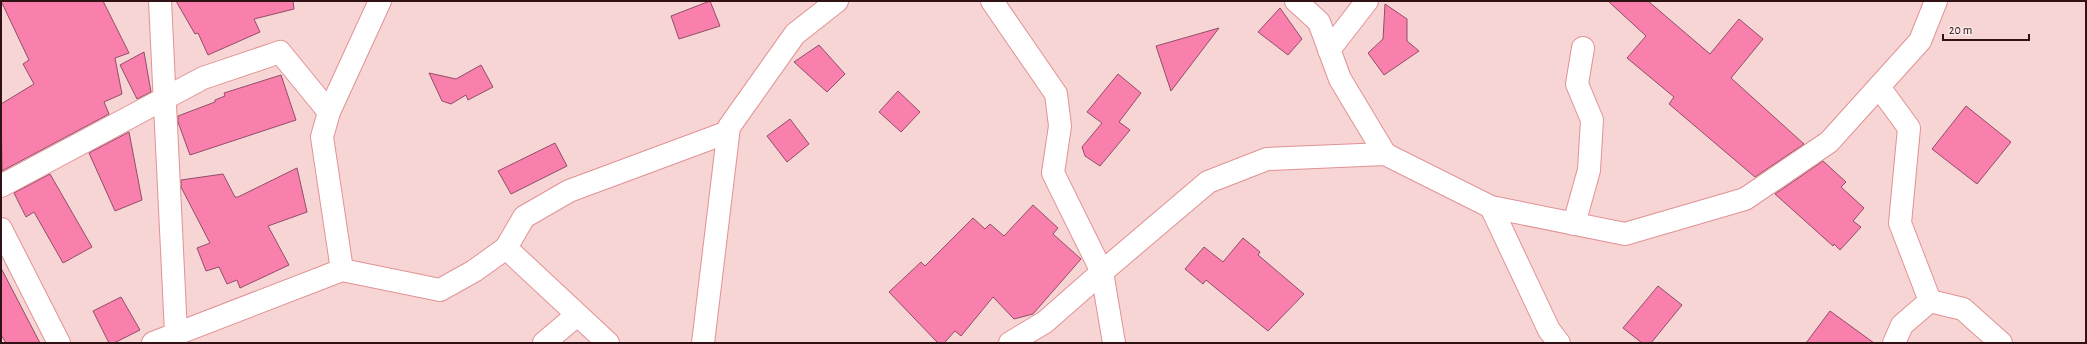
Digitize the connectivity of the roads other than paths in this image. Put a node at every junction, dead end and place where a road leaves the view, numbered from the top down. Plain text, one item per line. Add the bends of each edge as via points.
1 (160, 1) edge
2 (380, 1) edge
3 (992, 1) edge
4 (1296, 1) edge
5 (1367, 1) edge
6 (1936, 1) edge
7 (826, 4) edge
8 (1583, 48) dead end
9 (1330, 50) junction
10 (1879, 87) junction
11 (164, 98) junction
12 (329, 112) junction
13 (728, 132) junction
14 (1385, 154) junction
15 (1, 186) edge
16 (1491, 207) junction
17 (1574, 224) junction
18 (1, 229) edge
19 (506, 248) junction
20 (342, 270) junction
21 (1102, 272) junction
22 (1930, 301) junction
23 (577, 315) junction
24 (176, 333) junction
25 (59, 343) edge
26 (153, 343) edge
27 (544, 343) edge
28 (608, 343) edge
29 (703, 343) edge
30 (1010, 343) edge
31 (1114, 343) edge
32 (1559, 343) edge
33 (1894, 343) edge
34 (2001, 343) edge

1 - 11 street
2 - 12 street
3 - 21 street via 1056,94 1060,126 1053,173
4 - 9 street via 1319,22
5 - 9 street
6 - 10 street via 1920,41
7 - 13 street via 795,34
8 - 17 street via 1577,84 1592,120 1589,170
9 - 14 street via 1340,79
10 - 17 street via 1828,142 1745,199 1625,234
10 - 22 street via 1909,128 1900,223
11 - 12 street via 203,78 280,52
11 - 15 street
11 - 24 street
12 - 20 street via 322,137
13 - 19 street via 569,191 524,217
13 - 29 street
14 - 16 street
14 - 21 street via 1267,159 1208,182
16 - 17 street
16 - 32 street via 1549,330
18 - 25 street
19 - 20 street via 474,271 440,290
19 - 23 street
20 - 24 street
21 - 30 street via 1045,322
21 - 31 street
22 - 33 street via 1902,325
22 - 34 street via 1963,309
23 - 27 street
23 - 28 street
24 - 26 street

